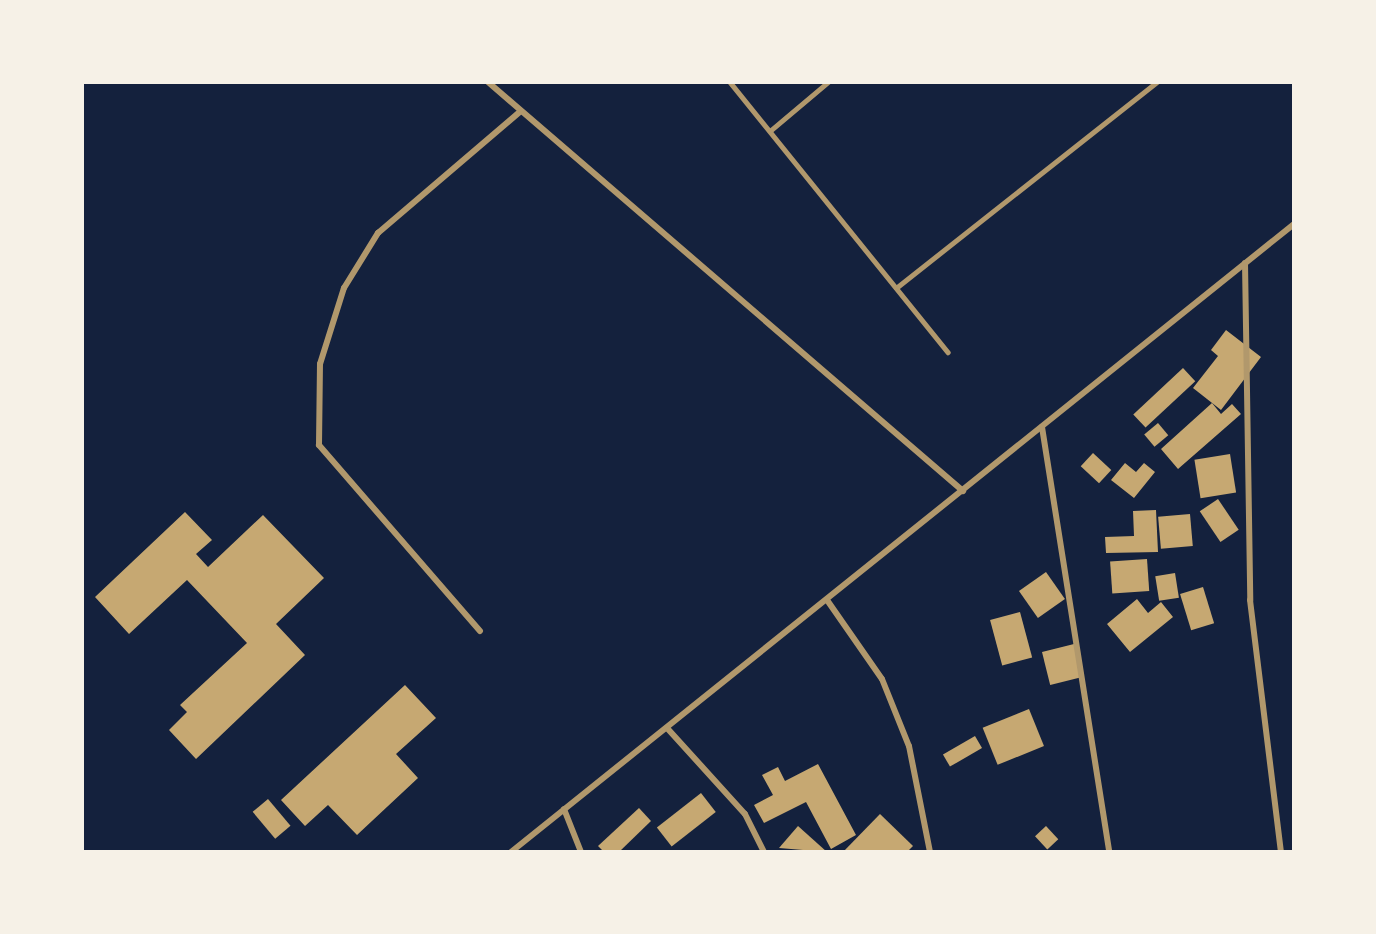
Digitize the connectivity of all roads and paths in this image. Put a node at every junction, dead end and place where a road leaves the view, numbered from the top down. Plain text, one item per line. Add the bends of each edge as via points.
1 (488, 82) edge
2 (730, 82) edge
3 (828, 82) edge
4 (1157, 82) edge
5 (521, 111) junction
6 (770, 131) junction
7 (1293, 224) edge
8 (1245, 263) junction
9 (896, 288) junction
10 (948, 352) dead end
11 (1042, 427) junction
12 (963, 491) junction
13 (827, 600) junction
14 (480, 631) dead end
15 (667, 728) junction
16 (564, 809) junction
17 (511, 852) edge
18 (581, 852) edge
19 (764, 852) edge
20 (930, 852) edge
21 (1109, 852) edge
22 (1281, 852) edge

1 - 5 street
2 - 6 lane
3 - 6 lane
4 - 9 lane
5 - 12 street
5 - 14 street via 378,233 344,288 320,364 319,445
6 - 9 lane
7 - 8 street
8 - 11 street
8 - 22 street via 1250,600
9 - 10 lane
11 - 12 street
11 - 21 street
12 - 13 street
13 - 15 street
13 - 20 street via 882,679 909,746
15 - 16 street
15 - 19 street via 745,814
16 - 17 street
16 - 18 street

